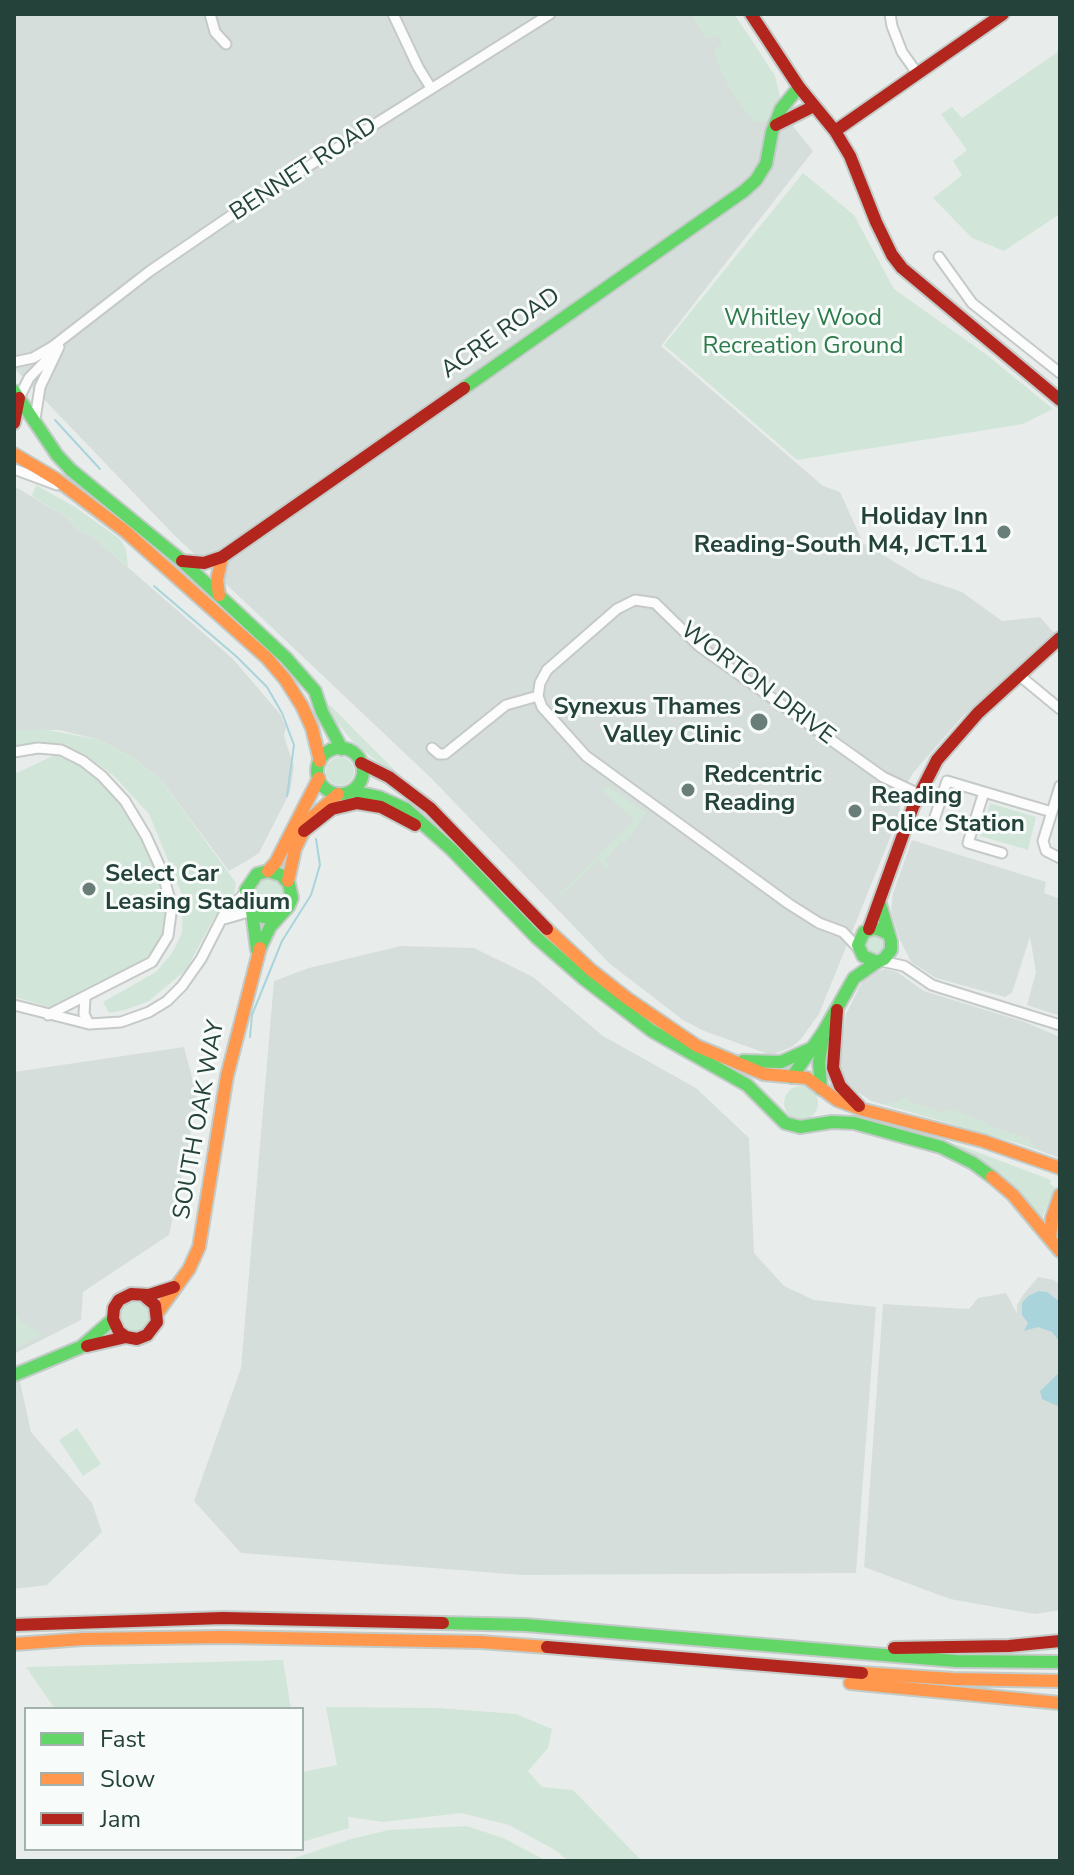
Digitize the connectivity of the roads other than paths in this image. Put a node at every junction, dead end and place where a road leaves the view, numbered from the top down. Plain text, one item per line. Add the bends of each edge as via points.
1 (210, 14) edge
2 (393, 14) edge
3 (550, 14) edge
4 (751, 14) edge
5 (890, 14) edge
6 (1003, 14) edge
7 (226, 44) dead end
8 (917, 73) junction
9 (799, 87) junction
10 (431, 88) junction
11 (814, 106) junction
12 (776, 125) junction
13 (835, 131) junction
14 (939, 257) dead end
15 (972, 303) junction
16 (962, 317) junction
17 (62, 343) junction
18 (14, 362) edge
19 (1060, 373) edge
20 (17, 394) edge
21 (1060, 400) edge
22 (35, 421) junction
23 (14, 423) edge
24 (14, 454) edge
25 (14, 469) edge
26 (68, 488) junction
27 (222, 557) junction
28 (182, 561) junction
29 (219, 595) junction
30 (1060, 638) edge
31 (1020, 676) junction
32 (538, 696) junction
33 (1060, 709) edge
34 (432, 748) dead end
35 (342, 749) junction
36 (14, 752) edge
37 (320, 761) junction
38 (361, 763) junction
39 (319, 778) junction
40 (1060, 786) edge
41 (345, 792) junction
42 (984, 792) junction
43 (919, 794) junction
44 (1052, 812) junction
45 (932, 826) dead end
46 (304, 831) junction
47 (451, 849) junction
48 (1002, 853) dead end
49 (1060, 858) edge
50 (268, 871) junction
51 (288, 881) junction
52 (245, 893) junction
53 (880, 904) junction
54 (252, 911) junction
55 (280, 914) junction
56 (221, 920) junction
57 (868, 930) junction
58 (843, 932) junction
59 (889, 939) junction
60 (860, 951) junction
61 (257, 954) junction
62 (879, 961) junction
63 (904, 966) junction
64 (854, 978) junction
65 (85, 997) junction
66 (838, 1002) junction
67 (14, 1005) edge
68 (48, 1015) junction
69 (89, 1024) junction
70 (1060, 1025) edge
71 (824, 1031) junction
72 (813, 1048) junction
73 (724, 1058) junction
74 (792, 1077) junction
75 (821, 1089) junction
76 (864, 1110) junction
77 (778, 1116) junction
78 (808, 1126) junction
79 (1060, 1168) edge
80 (1060, 1195) edge
81 (1050, 1239) junction
82 (1060, 1251) edge
83 (174, 1287) junction
84 (143, 1295) junction
85 (158, 1312) junction
86 (113, 1319) junction
87 (126, 1337) junction
88 (81, 1347) junction
89 (14, 1375) edge
90 (14, 1625) edge
91 (1060, 1641) edge
92 (14, 1644) edge
93 (845, 1653) junction
94 (1060, 1662) edge
95 (750, 1665) junction
96 (1060, 1681) edge
97 (1060, 1703) edge

1 - 7 street via 215,32
2 - 10 street
3 - 10 street, BENNET ROAD
4 - 9 main road
5 - 8 street via 902,52
6 - 8 main road
8 - 13 main road
9 - 11 main road
9 - 12 main road, ACRE ROAD
10 - 17 street, BENNET ROAD via 160,265
11 - 12 main road
11 - 13 main road
12 - 27 main road, ACRE ROAD via 766,164 744,191
13 - 16 main road via 861,177 892,255 916,282
14 - 15 street
15 - 16 street
15 - 19 street
16 - 21 main road
17 - 18 street, BENNET ROAD
17 - 20 street, BENNET ROAD
17 - 22 street, BENNET ROAD via 40,387
20 - 22 main road
20 - 23 main road
22 - 28 main road via 71,470
24 - 26 main road
25 - 26 street
26 - 37 main road via 147,549 278,669 308,718
27 - 28 main road, ACRE ROAD via 204,563
27 - 29 main road
28 - 29 main road
29 - 35 main road via 315,691
30 - 31 main road
31 - 33 street
31 - 43 main road via 946,747
32 - 34 street via 506,705 449,752 439,754
32 - 43 street, WORTON DRIVE via 547,670 617,609 635,600 655,603 699,646 883,777
32 - 58 street via 565,736 608,774 789,904
35 - 37 main road
35 - 38 main road
36 - 65 street via 61,750 96,771 137,819 169,892 170,929 164,947 152,962
37 - 39 main road
38 - 41 main road via 362,779
38 - 73 main road via 430,808 609,985 678,1034
39 - 41 main road via 328,790
39 - 50 main road
40 - 44 street
41 - 46 main road via 314,814
41 - 47 main road via 398,804
42 - 44 street
42 - 45 street via 947,781
42 - 48 street via 963,841
43 - 53 main road
44 - 49 street via 1044,845
46 - 47 main road via 337,806 364,803 399,814
46 - 51 main road
47 - 77 main road via 527,928 601,993 652,1031 747,1085
50 - 51 main road
50 - 52 main road via 250,880
51 - 55 main road via 292,898
52 - 54 main road
52 - 56 street
53 - 57 main road
53 - 59 main road
54 - 55 main road via 268,917
54 - 56 street
54 - 61 main road, SOUTH OAK WAY
55 - 61 main road, SOUTH OAK WAY
56 - 69 street via 188,978 167,1001 130,1020
57 - 58 street
57 - 59 main road via 879,928
57 - 60 main road via 860,938
58 - 60 street
59 - 62 main road via 889,953
59 - 63 street
60 - 62 main road via 868,960
60 - 64 main road
61 - 83 main road, SOUTH OAK WAY via 227,1076 199,1247
62 - 63 street
62 - 64 main road
63 - 70 street via 932,985
64 - 66 main road
65 - 68 street
65 - 69 street
66 - 71 main road
66 - 76 main road via 834,1074
67 - 68 street
68 - 69 street
71 - 72 main road
71 - 75 main road
72 - 73 main road via 781,1062
72 - 74 main road
73 - 74 main road via 764,1074
74 - 75 main road via 811,1079
74 - 77 main road via 776,1091
75 - 76 main road
75 - 78 main road via 824,1108
76 - 79 main road
77 - 78 main road via 792,1126
78 - 81 main road via 854,1123 941,1147 994,1178
80 - 81 main road
81 - 82 main road
83 - 84 main road
83 - 85 main road, SOUTH OAK WAY
84 - 85 main road
84 - 86 main road via 123,1297
85 - 87 main road via 147,1335
86 - 87 main road
86 - 88 main road
87 - 88 main road
88 - 89 main road
90 - 93 main road via 223,1618 526,1625
91 - 93 main road
92 - 95 main road via 223,1637 404,1640 546,1646
93 - 94 main road
95 - 96 main road
95 - 97 main road via 807,1678

